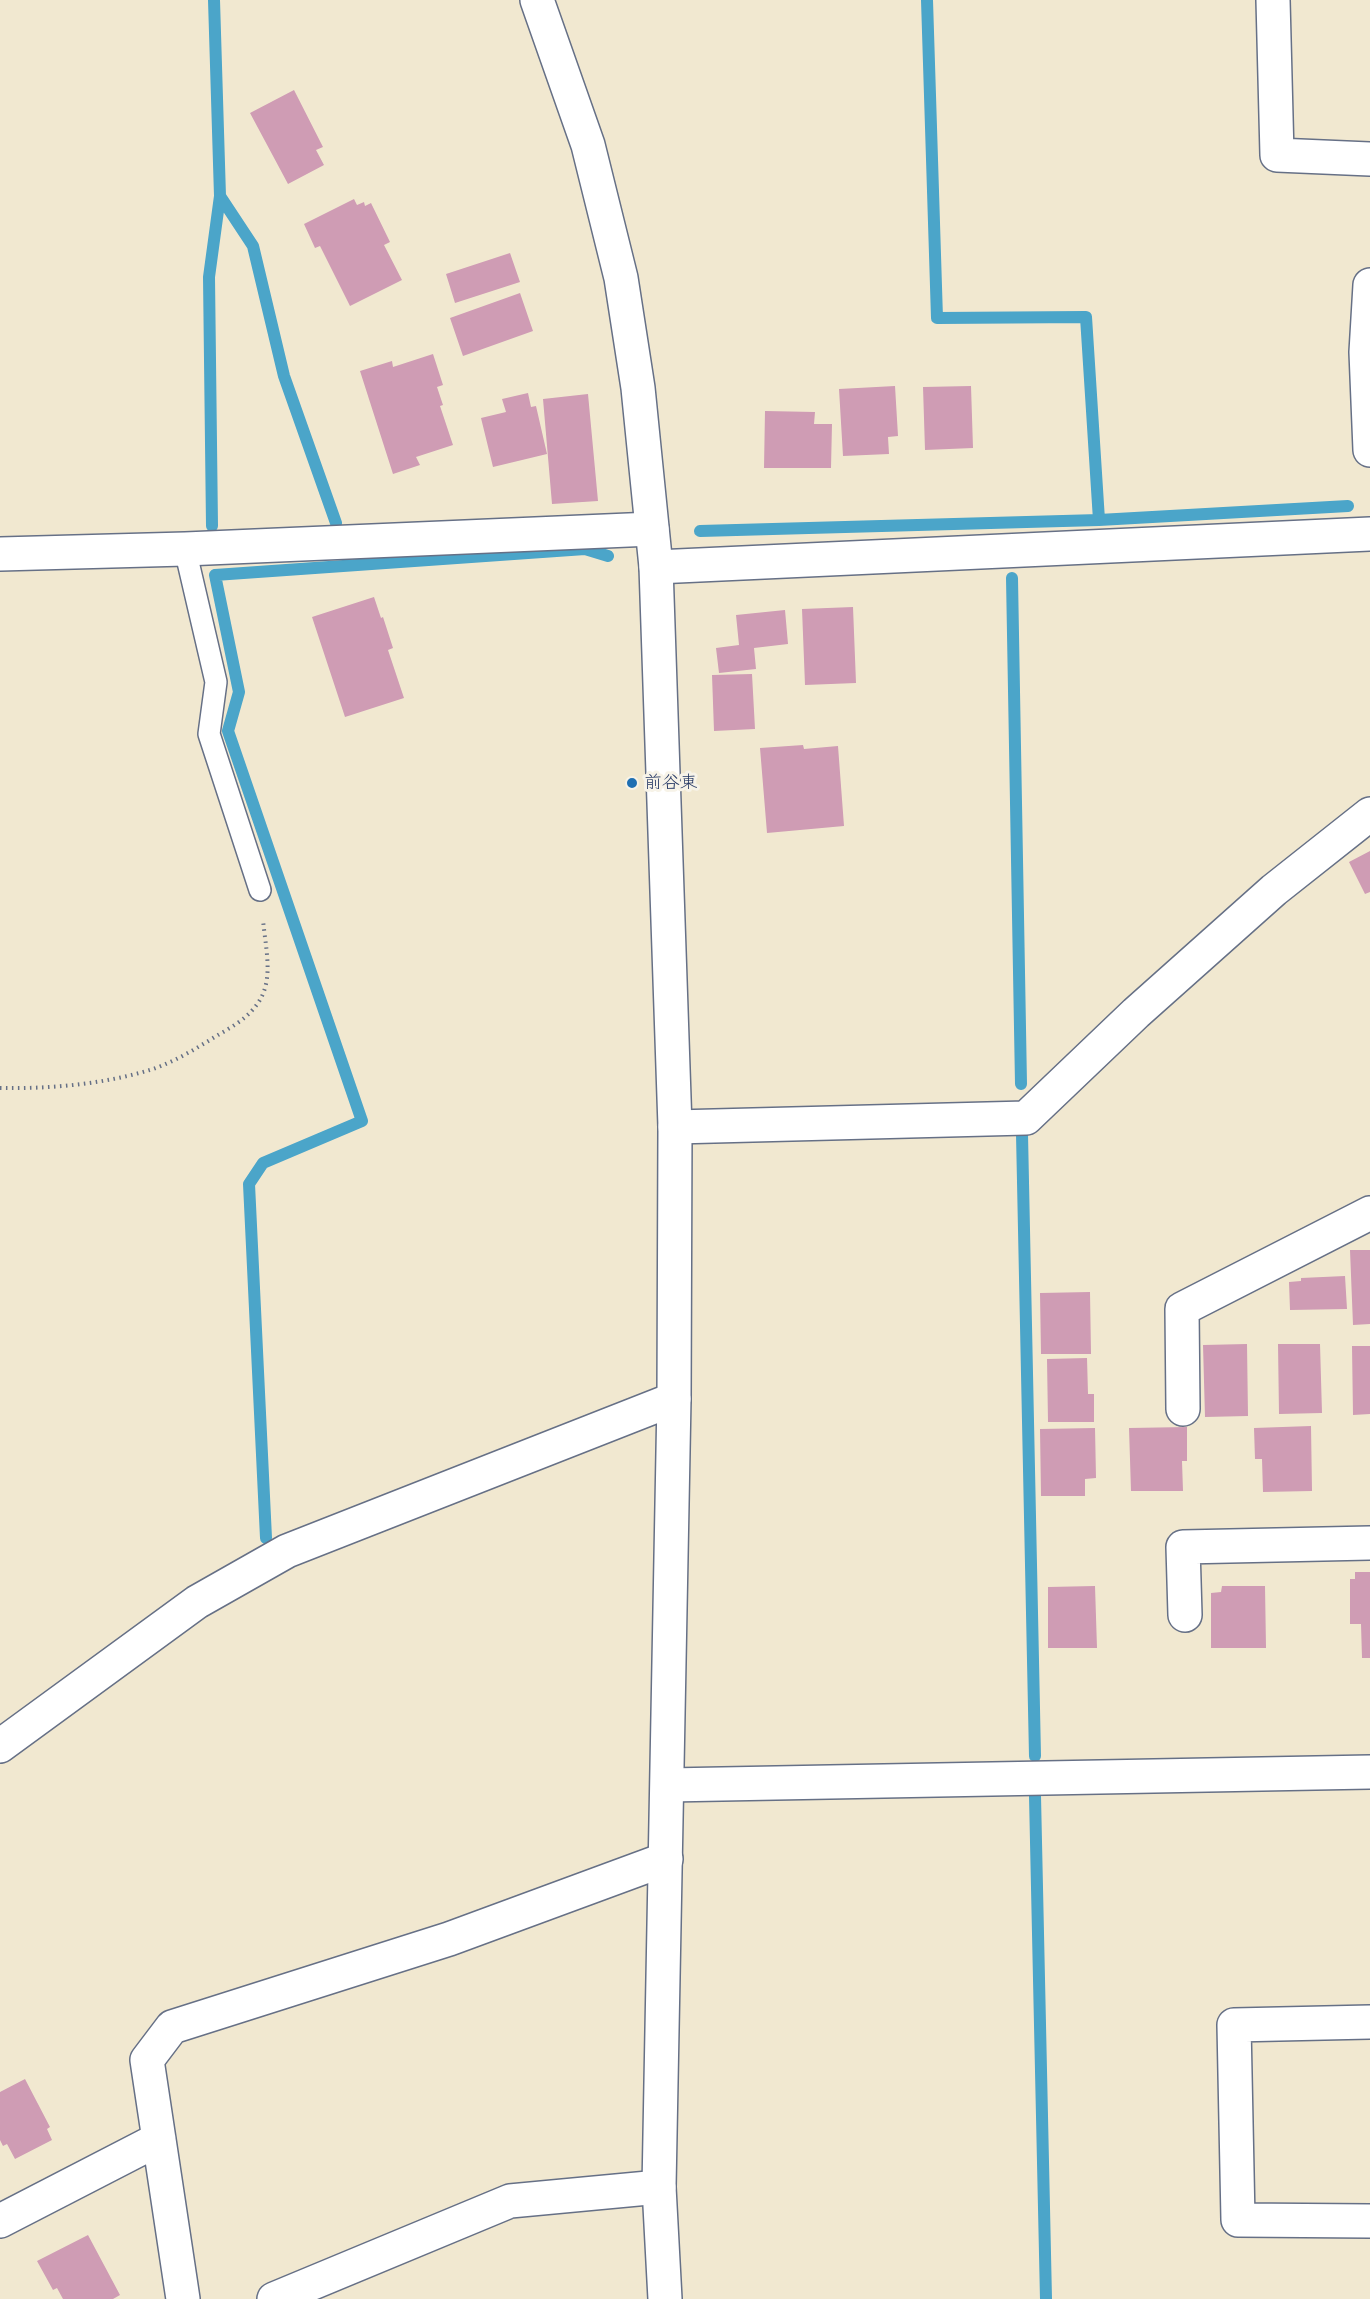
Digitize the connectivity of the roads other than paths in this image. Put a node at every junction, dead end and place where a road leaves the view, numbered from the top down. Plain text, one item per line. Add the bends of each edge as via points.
1 (537, 0) edge
2 (1273, 0) edge
3 (1370, 159) edge
4 (1370, 285) edge
5 (1370, 450) edge
6 (652, 529) junction
7 (1370, 534) edge
8 (185, 549) junction
9 (0, 554) edge
10 (656, 567) junction
11 (1370, 814) edge
12 (260, 890) road end
13 (675, 1127) junction
14 (1370, 1213) edge
15 (674, 1399) junction
16 (1183, 1408) dead end
17 (1370, 1543) edge
18 (1185, 1616) dead end
19 (0, 1746) edge
20 (1370, 1772) edge
21 (668, 1785) junction
22 (666, 1858) junction
23 (1370, 2022) edge
24 (159, 2139) junction
25 (659, 2187) junction
26 (0, 2221) edge
27 (1370, 2221) edge
28 (183, 2299) edge
29 (274, 2299) edge
30 (665, 2299) edge

1 - 6 street via 588,145 621,278 638,388
2 - 3 street via 1277,155
4 - 5 street via 1366,352
6 - 8 street
6 - 10 street
7 - 10 street
8 - 9 street
8 - 12 lane via 216,681 209,734
10 - 13 street
11 - 13 street via 1274,890 1026,1118
13 - 15 street
14 - 16 street via 1182,1309
15 - 19 street via 287,1551 197,1602
15 - 21 street
17 - 18 street via 1183,1547
20 - 21 street
21 - 22 street
22 - 24 street via 449,1939 172,2027 147,2060
22 - 25 street
23 - 27 street via 1234,2025 1238,2220
24 - 26 street
24 - 28 street
25 - 29 street via 510,2201
25 - 30 street

